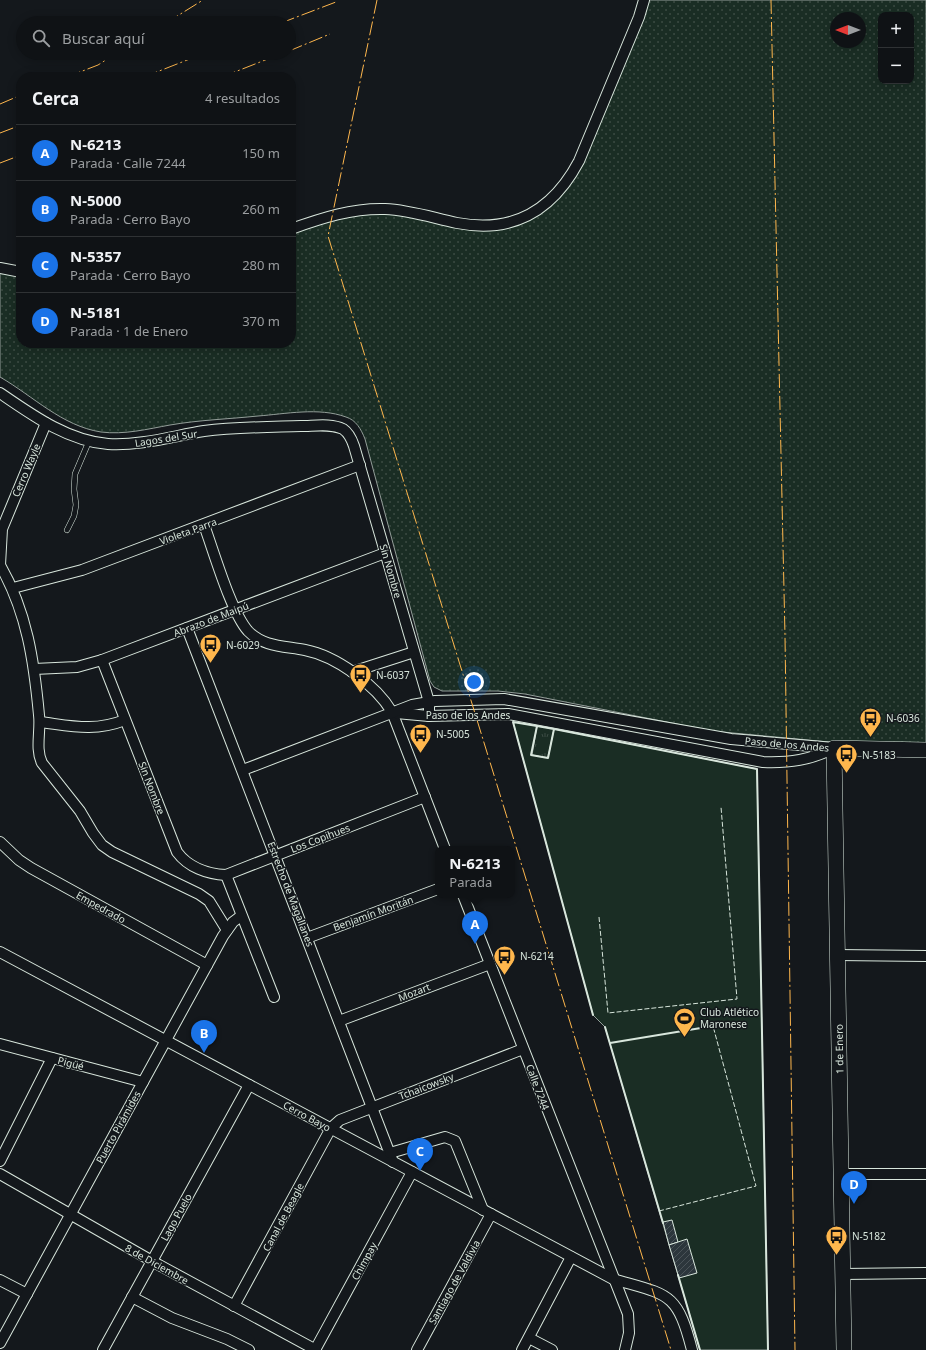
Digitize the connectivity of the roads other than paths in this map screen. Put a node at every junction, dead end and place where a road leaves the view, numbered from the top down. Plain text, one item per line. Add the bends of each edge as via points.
1 (644, 0) edge
2 (296, 228) edge
3 (0, 268) edge
4 (16, 271) edge
5 (0, 393) edge
6 (46, 423) junction
7 (343, 429) joint
8 (89, 440) junction
9 (360, 465) junction
10 (204, 525) junction
11 (67, 530) dead end
12 (385, 553) junction
13 (0, 565) edge
14 (13, 588) junction
15 (235, 609) junction
16 (187, 628) junction
17 (414, 652) junction
18 (102, 660) junction
19 (34, 669) junction
20 (352, 672) junction
21 (429, 702) junction
22 (392, 712) junction
23 (429, 716) junction
24 (125, 720) junction
25 (40, 722) junction
26 (834, 748) junction
27 (926, 750) edge
28 (243, 770) junction
29 (425, 797) junction
30 (0, 842) edge
31 (444, 846) edge
32 (275, 855) junction
33 (214, 874) joint
34 (226, 875) junction
35 (435, 890) edge
36 (464, 898) edge
37 (241, 916) junction
38 (227, 930) junction
39 (307, 938) junction
40 (0, 952) edge
41 (837, 955) junction
42 (926, 956) edge
43 (490, 964) junction
44 (207, 965) junction
45 (274, 997) dead end
46 (339, 1021) junction
47 (166, 1040) junction
48 (0, 1044) edge
49 (523, 1049) junction
50 (52, 1058) junction
51 (143, 1082) junction
52 (249, 1085) junction
53 (372, 1107) junction
54 (331, 1128) junction
55 (391, 1157) junction
56 (0, 1161) edge
57 (412, 1172) junction
58 (0, 1174) edge
59 (841, 1174) junction
60 (926, 1174) edge
61 (487, 1212) junction
62 (70, 1214) junction
63 (571, 1257) junction
64 (152, 1261) junction
65 (926, 1273) edge
66 (843, 1274) junction
67 (613, 1279) junction
68 (0, 1280) edge
69 (27, 1294) junction
70 (132, 1297) junction
71 (234, 1306) junction
72 (529, 1338) junction
73 (0, 1343) edge
74 (103, 1350) edge
75 (249, 1350) edge
76 (316, 1350) edge
77 (417, 1350) edge
78 (522, 1350) edge
79 (552, 1350) edge
80 (625, 1350) edge
81 (692, 1350) edge
82 (844, 1350) edge

1 - 2 street via 579,161 570,178 544,206 511,222 493,225 458,223 400,210 365,209 326,217
3 - 4 street
5 - 6 street, Lagos del Sur
6 - 8 street, Lagos del Sur
6 - 13 street, Cerro Wayle via 2,529
7 - 8 street, Lagos del Sur via 330,426 249,427 205,431 126,444
7 - 9 street, Sin Nombre via 352,439
8 - 11 lane via 75,474 76,505
9 - 10 street, Violeta Parra
9 - 12 street, Sin Nombre
10 - 14 street, Violeta Parra via 82,570
10 - 15 street
12 - 15 street, Abrazo de Maipú
12 - 17 street, Sin Nombre
13 - 14 street
14 - 19 street via 28,633
15 - 16 street, Abrazo de Maipú
15 - 20 street via 243,625 258,639 280,647 320,654
16 - 18 street, Abrazo de Maipú
16 - 28 street, Estrecho de Magallanes
17 - 20 street
17 - 21 street, Sin Nombre
18 - 19 street, Abrazo de Maipú via 77,667
18 - 24 street, Sin Nombre
19 - 25 street
20 - 22 street via 378,694
21 - 22 street, Paso de los Andes
21 - 23 street, Sin Nombre
21 - 26 street, Paso de los Andes via 504,700 731,739
22 - 23 street, Paso de los Andes
22 - 28 street, Paso de los Andes
22 - 29 street
23 - 26 street, Paso de los Andes via 516,715 763,762 810,759
24 - 25 street via 98,727
24 - 33 street, Sin Nombre via 177,852 190,865
25 - 38 street via 39,756 102,845 199,894 209,901
26 - 27 street
26 - 41 street, 1 de Enero
28 - 32 street, Estrecho de Magallanes
29 - 31 street
29 - 32 street, Los Copihues
30 - 44 street, Empedrado via 31,868
32 - 34 street, Los Copihues
32 - 39 street, Estrecho de Magallanes
33 - 34 street, Los Copihues
34 - 37 street
35 - 39 street, Benjamín Moritán
36 - 43 street, Calle 7244
37 - 38 street, Puerto Pirámides via 232,922
37 - 45 street
38 - 44 street, Puerto Pirámides
39 - 46 street, Estrecho de Magallanes
40 - 47 street, Cerro Bayo
41 - 42 street
41 - 59 street, 1 de Enero
43 - 46 street, Mozart
43 - 49 street, Calle 7244
44 - 47 street, Puerto Pirámides
46 - 53 street, Estrecho de Magallanes
47 - 51 street, Puerto Pirámides
47 - 52 street, Cerro Bayo
48 - 50 street, Pigüé
49 - 53 street, Tchaicowsky
49 - 67 street, Calle 7244
50 - 51 street, Pigüé
50 - 56 street
51 - 62 street, Puerto Pirámides
52 - 54 street, Cerro Bayo
52 - 64 street, Lago Puelo
53 - 54 street, Tchaicowsky via 340,1120
53 - 55 street, Estrecho de Magallanes
54 - 55 street, Cerro Bayo
54 - 71 street, Canal de Beagle
55 - 57 street, Cerro Bayo
55 - 61 street via 445,1136 455,1141
57 - 61 street, Cerro Bayo
57 - 76 street, Chimpay
58 - 62 street, 8 de Diciembre
59 - 60 street
59 - 66 street, 1 de Enero
61 - 63 street, Cerro Bayo
61 - 77 street, Santiago de Valdivia
62 - 64 street, 8 de Diciembre
62 - 69 street, Puerto Pirámides
63 - 67 street, Cerro Bayo
63 - 72 street
64 - 70 street, Lago Puelo
64 - 71 street, 8 de Diciembre
65 - 66 street
66 - 82 street, 1 de Enero
67 - 80 street, Calle 7244 via 630,1323
67 - 81 street, Cerro Bayo via 669,1298 682,1316
68 - 69 street
69 - 73 street, Puerto Pirámides
70 - 74 street, Lago Puelo
70 - 75 street via 172,1318
71 - 76 street, 8 de Diciembre
72 - 78 street
72 - 79 street

